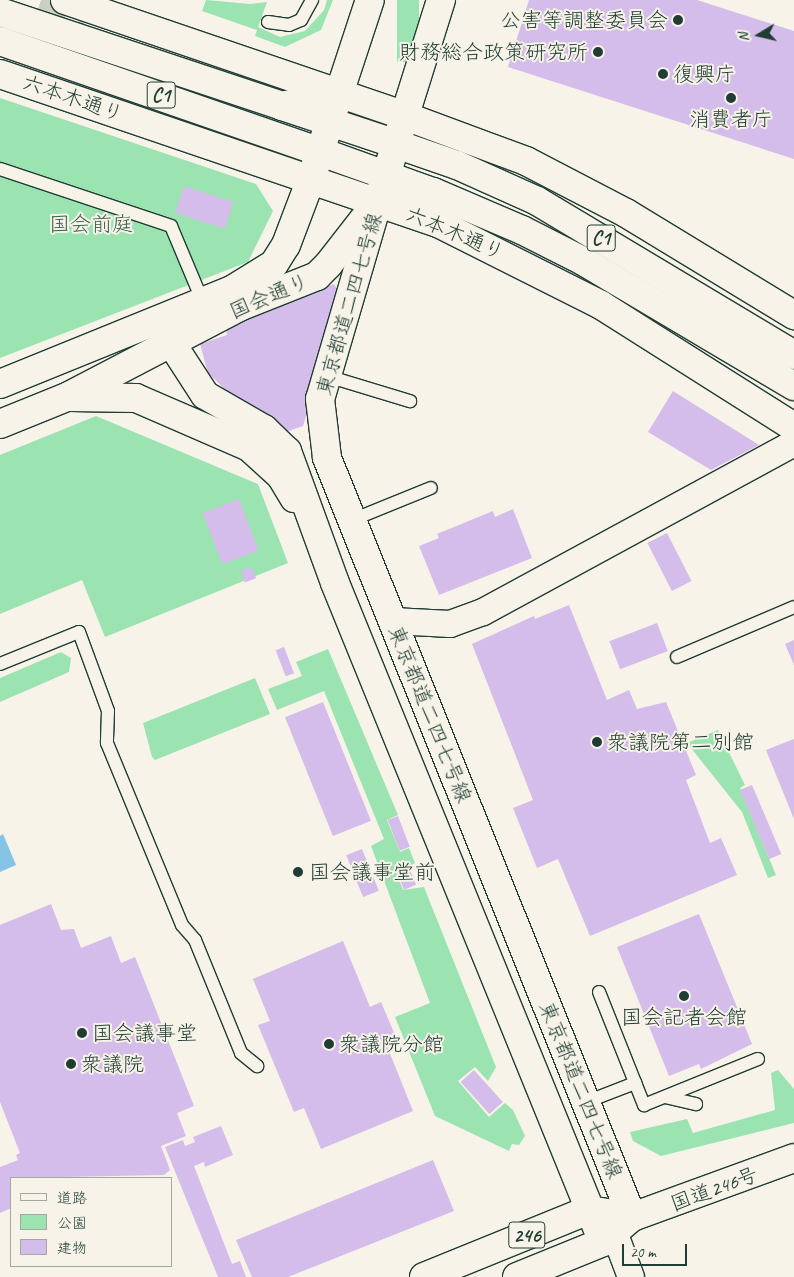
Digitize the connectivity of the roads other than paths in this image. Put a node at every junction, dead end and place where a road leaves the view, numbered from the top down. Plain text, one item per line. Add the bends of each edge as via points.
1 (65, 0) tunnel mouth
2 (312, 0) edge
3 (370, 0) edge
4 (442, 0) edge
5 (0, 12) edge
6 (268, 22) dead end
7 (0, 41) edge
8 (0, 74) edge
9 (340, 93) junction
10 (282, 106) junction
11 (405, 116) junction
12 (330, 122) junction
13 (396, 144) junction
14 (321, 152) junction
15 (2, 174) edge
16 (311, 179) junction
17 (382, 189) junction
18 (203, 302) junction
19 (794, 315) edge
20 (164, 332) junction
21 (794, 355) edge
22 (327, 376) junction
23 (0, 384) edge
24 (794, 386) edge
25 (68, 396) junction
26 (410, 401) dead end
27 (0, 424) edge
28 (794, 428) edge
29 (794, 443) edge
30 (431, 488) dead end
31 (352, 520) junction
32 (323, 549) junction
33 (794, 607) edge
34 (393, 621) junction
35 (677, 657) dead end
36 (0, 664) edge
37 (599, 992) dead end
38 (758, 1059) dead end
39 (257, 1066) dead end
40 (635, 1083) junction
41 (664, 1097) junction
42 (586, 1102) junction
43 (696, 1104) dead end
44 (794, 1158) edge
45 (590, 1210) junction
46 (617, 1231) junction
47 (424, 1277) edge
48 (517, 1277) edge
49 (631, 1277) edge

1 - 9 main road
2 - 6 lane via 301,20 289,26
3 - 9 main road, 国会通り
4 - 11 main road, 国会通り
5 - 10 main road, C1
7 - 14 main road, C1
8 - 16 main road, 六本木通り
9 - 10 main road
9 - 11 main road
9 - 12 main road, 国会通り
9 - 13 main road
10 - 12 main road
11 - 13 main road, 国会通り
11 - 19 main road via 526,161 576,185
12 - 13 main road
12 - 14 main road, 国会通り
13 - 17 main road, 国会通り
13 - 21 main road, C1 via 457,165 537,202
14 - 16 main road, 国会通り
14 - 17 main road
15 - 18 lane via 171,226
16 - 17 main road, 六本木通り
16 - 18 main road, 国会通り via 286,245 274,264 252,281
17 - 20 main road, 国会通り via 317,276
17 - 22 main road, 東京都道二四七号線
17 - 24 main road, C1 via 433,192 585,262
17 - 28 main road, 六本木通り via 438,223 532,267 602,305
18 - 20 main road, 国会通り
20 - 23 main road, 国会通り
20 - 25 main road, 国会通り
20 - 32 main road, 東京都道二四七号線 via 205,395 264,429 287,451
22 - 26 lane
22 - 31 main road, 東京都道二四七号線 via 320,399 321,428 327,458
25 - 27 main road, 国会通り
25 - 32 main road, 東京都道二四七号線 via 136,398 249,447 281,476
29 - 34 street via 483,612 450,624
30 - 31 lane
31 - 34 main road, 東京都道二四七号線
32 - 45 main road, 東京都道二四七号線
33 - 35 lane
34 - 42 main road, 東京都道二四七号線
36 - 39 lane via 79,632 108,711 107,743 182,925 195,940 241,1053
37 - 40 lane
38 - 41 lane
40 - 41 lane via 644,1105
40 - 42 lane
41 - 43 lane
42 - 46 main road, 東京都道二四七号線
44 - 46 main road, 国道246号 / 246
45 - 46 main road, 国道246号 / 246
45 - 46 main road, 東京都道二四七号線
45 - 47 main road, 246
46 - 48 main road, 国道246号 / 246
46 - 49 street

